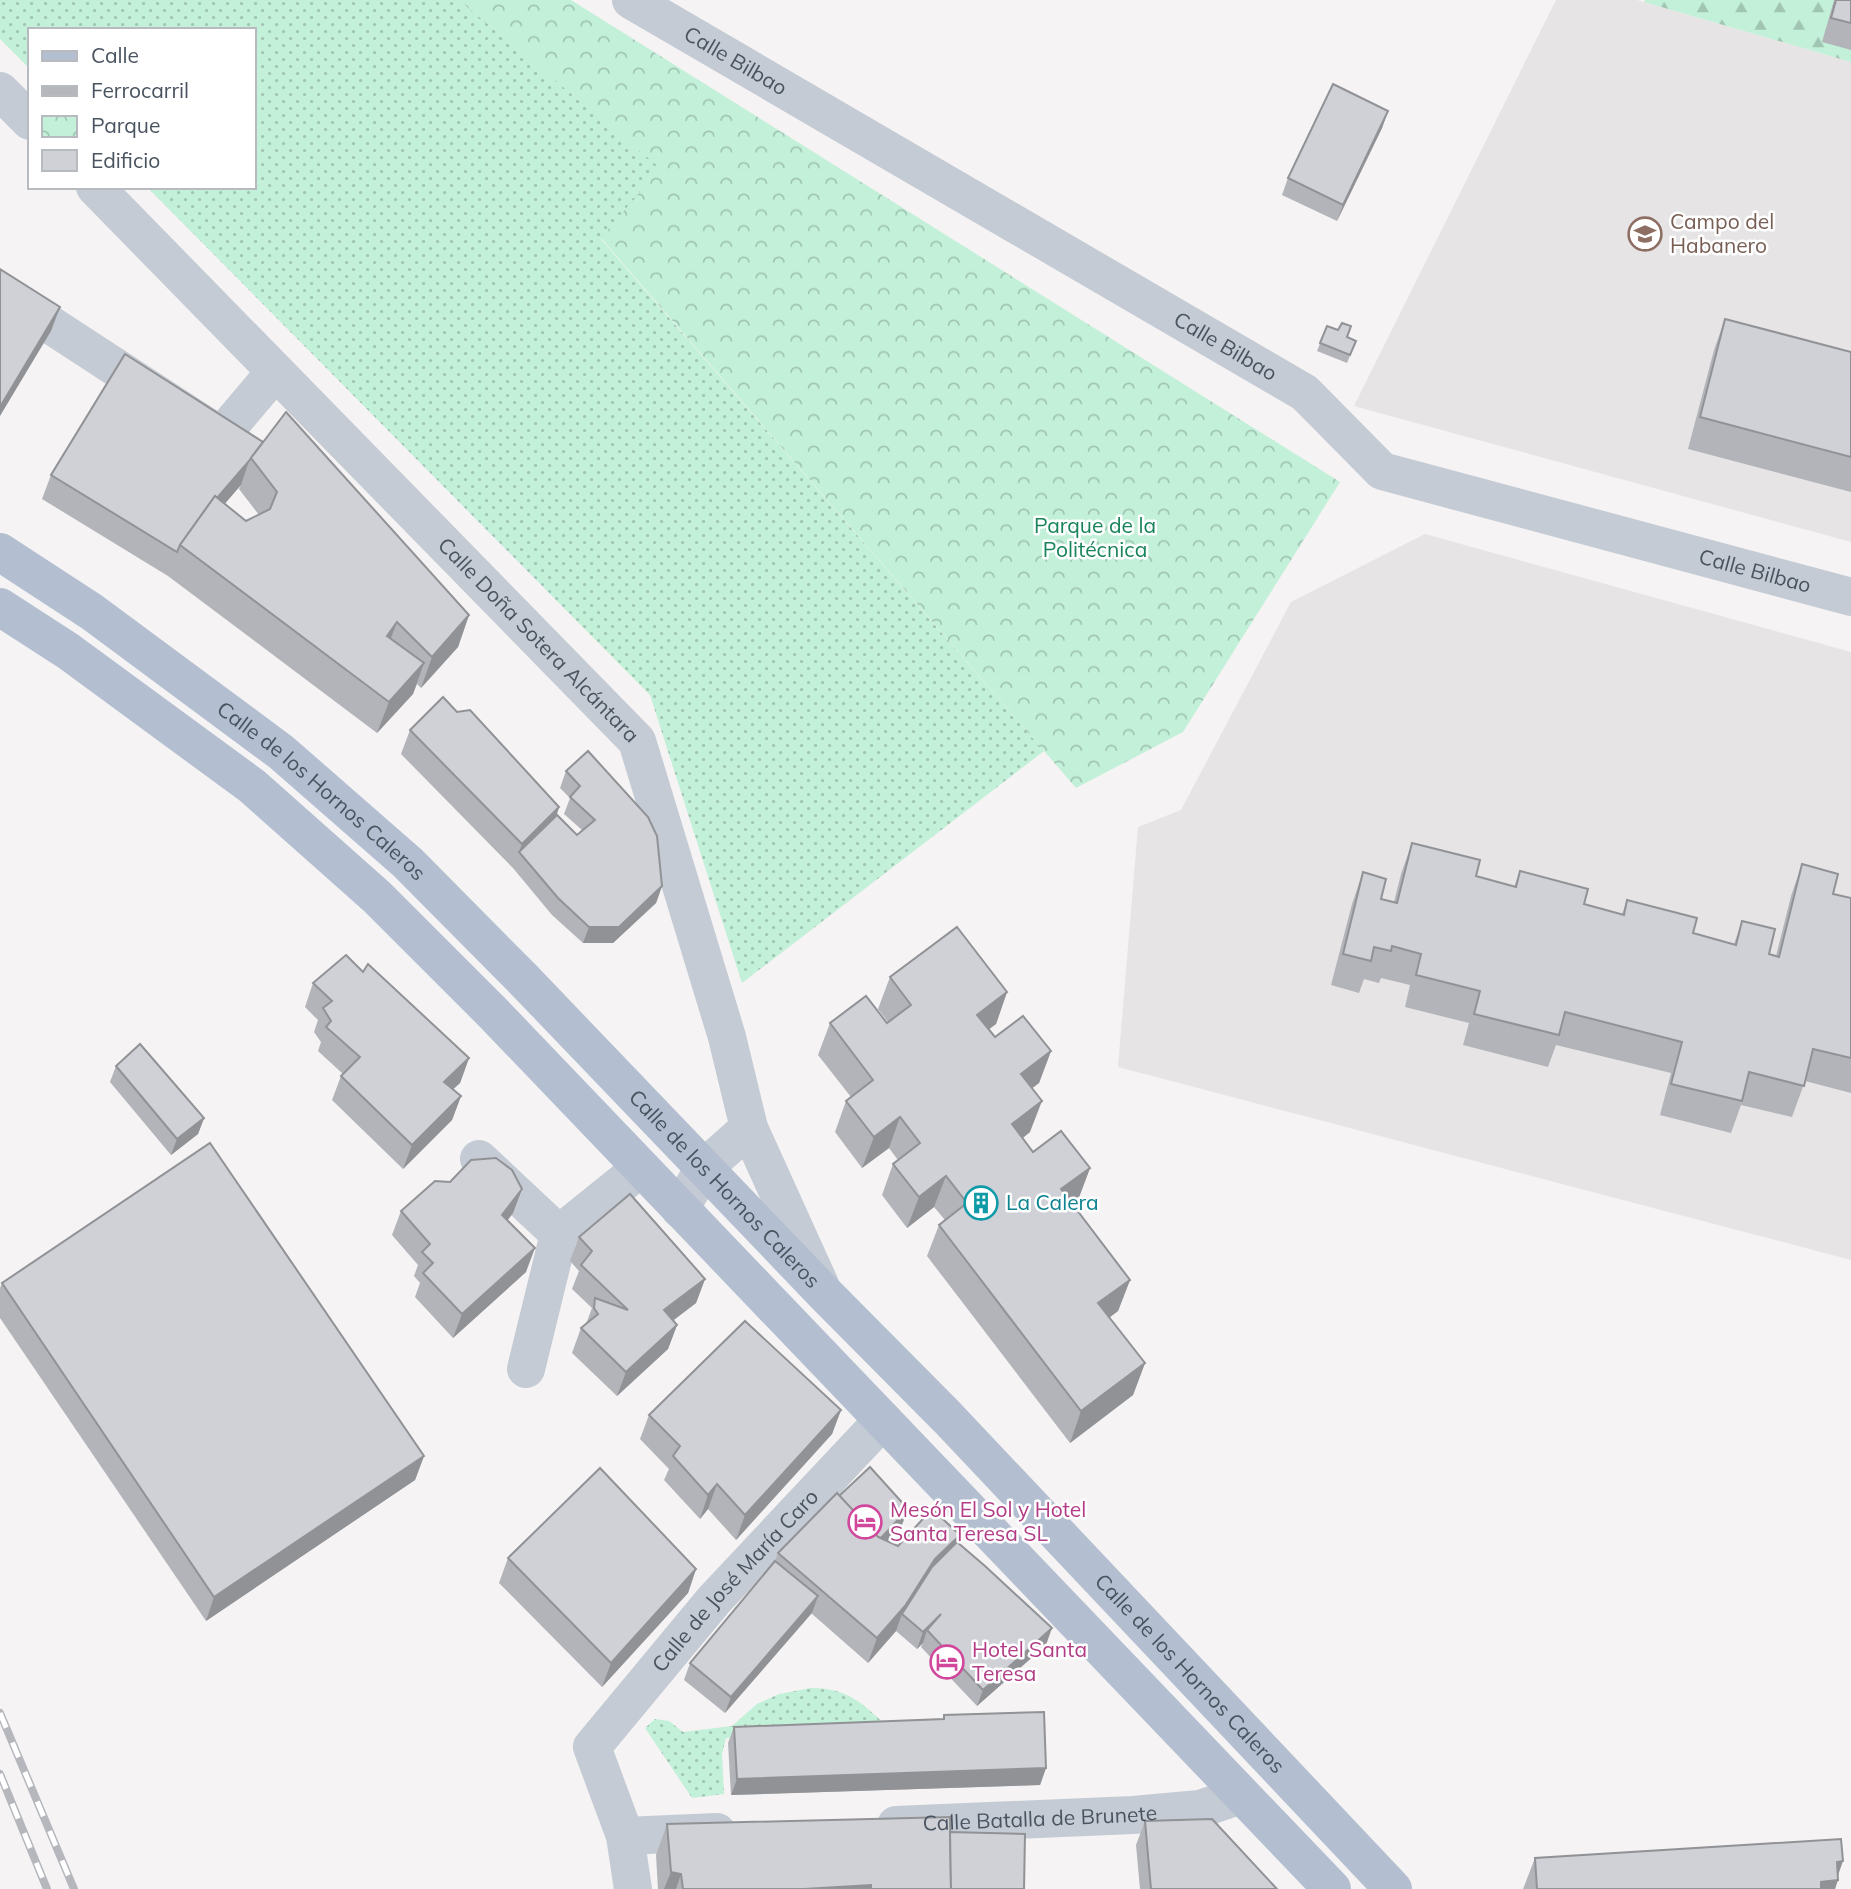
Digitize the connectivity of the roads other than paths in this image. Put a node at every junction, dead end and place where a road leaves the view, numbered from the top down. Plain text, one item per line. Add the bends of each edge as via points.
1 (631, 0) edge
2 (0, 90) edge
3 (28, 119) edge
4 (97, 189) edge
5 (0, 292) edge
6 (275, 372) junction
7 (0, 552) edge
8 (1851, 597) edge
9 (0, 607) edge
10 (749, 1128) junction
11 (479, 1159) edge
12 (641, 1168) junction
13 (704, 1168) junction
14 (680, 1209) junction
15 (559, 1234) junction
16 (824, 1293) junction
17 (527, 1369) dead end
18 (883, 1420) junction
19 (1241, 1795) junction
20 (858, 1826) edge
21 (748, 1831) edge
22 (625, 1836) junction
23 (633, 1889) edge
24 (1332, 1889) edge
25 (1393, 1889) edge

1 - 8 street, Calle Bilbao via 1305,393 1382,471
2 - 3 street
4 - 6 street, Calle Doña Sotera Alcántara
5 - 6 street via 221,436
6 - 10 street, Calle Doña Sotera Alcántara via 637,741 727,1037
7 - 13 main road, Calle de los Hornos Caleros via 92,612 281,752 408,863
9 - 12 main road, Calle de los Hornos Caleros via 68,651 252,786 377,897
10 - 13 street
10 - 16 street, Calle Doña Sotera Alcántara
11 - 15 street
12 - 14 main road, Calle de los Hornos Caleros
12 - 15 street
13 - 14 street
13 - 16 main road, Calle de los Hornos Caleros
14 - 18 main road, Calle de los Hornos Caleros
15 - 17 street
16 - 25 main road, Calle de los Hornos Caleros
18 - 19 main road, Calle de los Hornos Caleros
18 - 22 street, Calle de José María Caro via 714,1601 592,1747
19 - 20 street, Calle Batalla de Brunete via 1200,1810
19 - 24 main road, Calle de los Hornos Caleros
21 - 22 street
22 - 23 street

